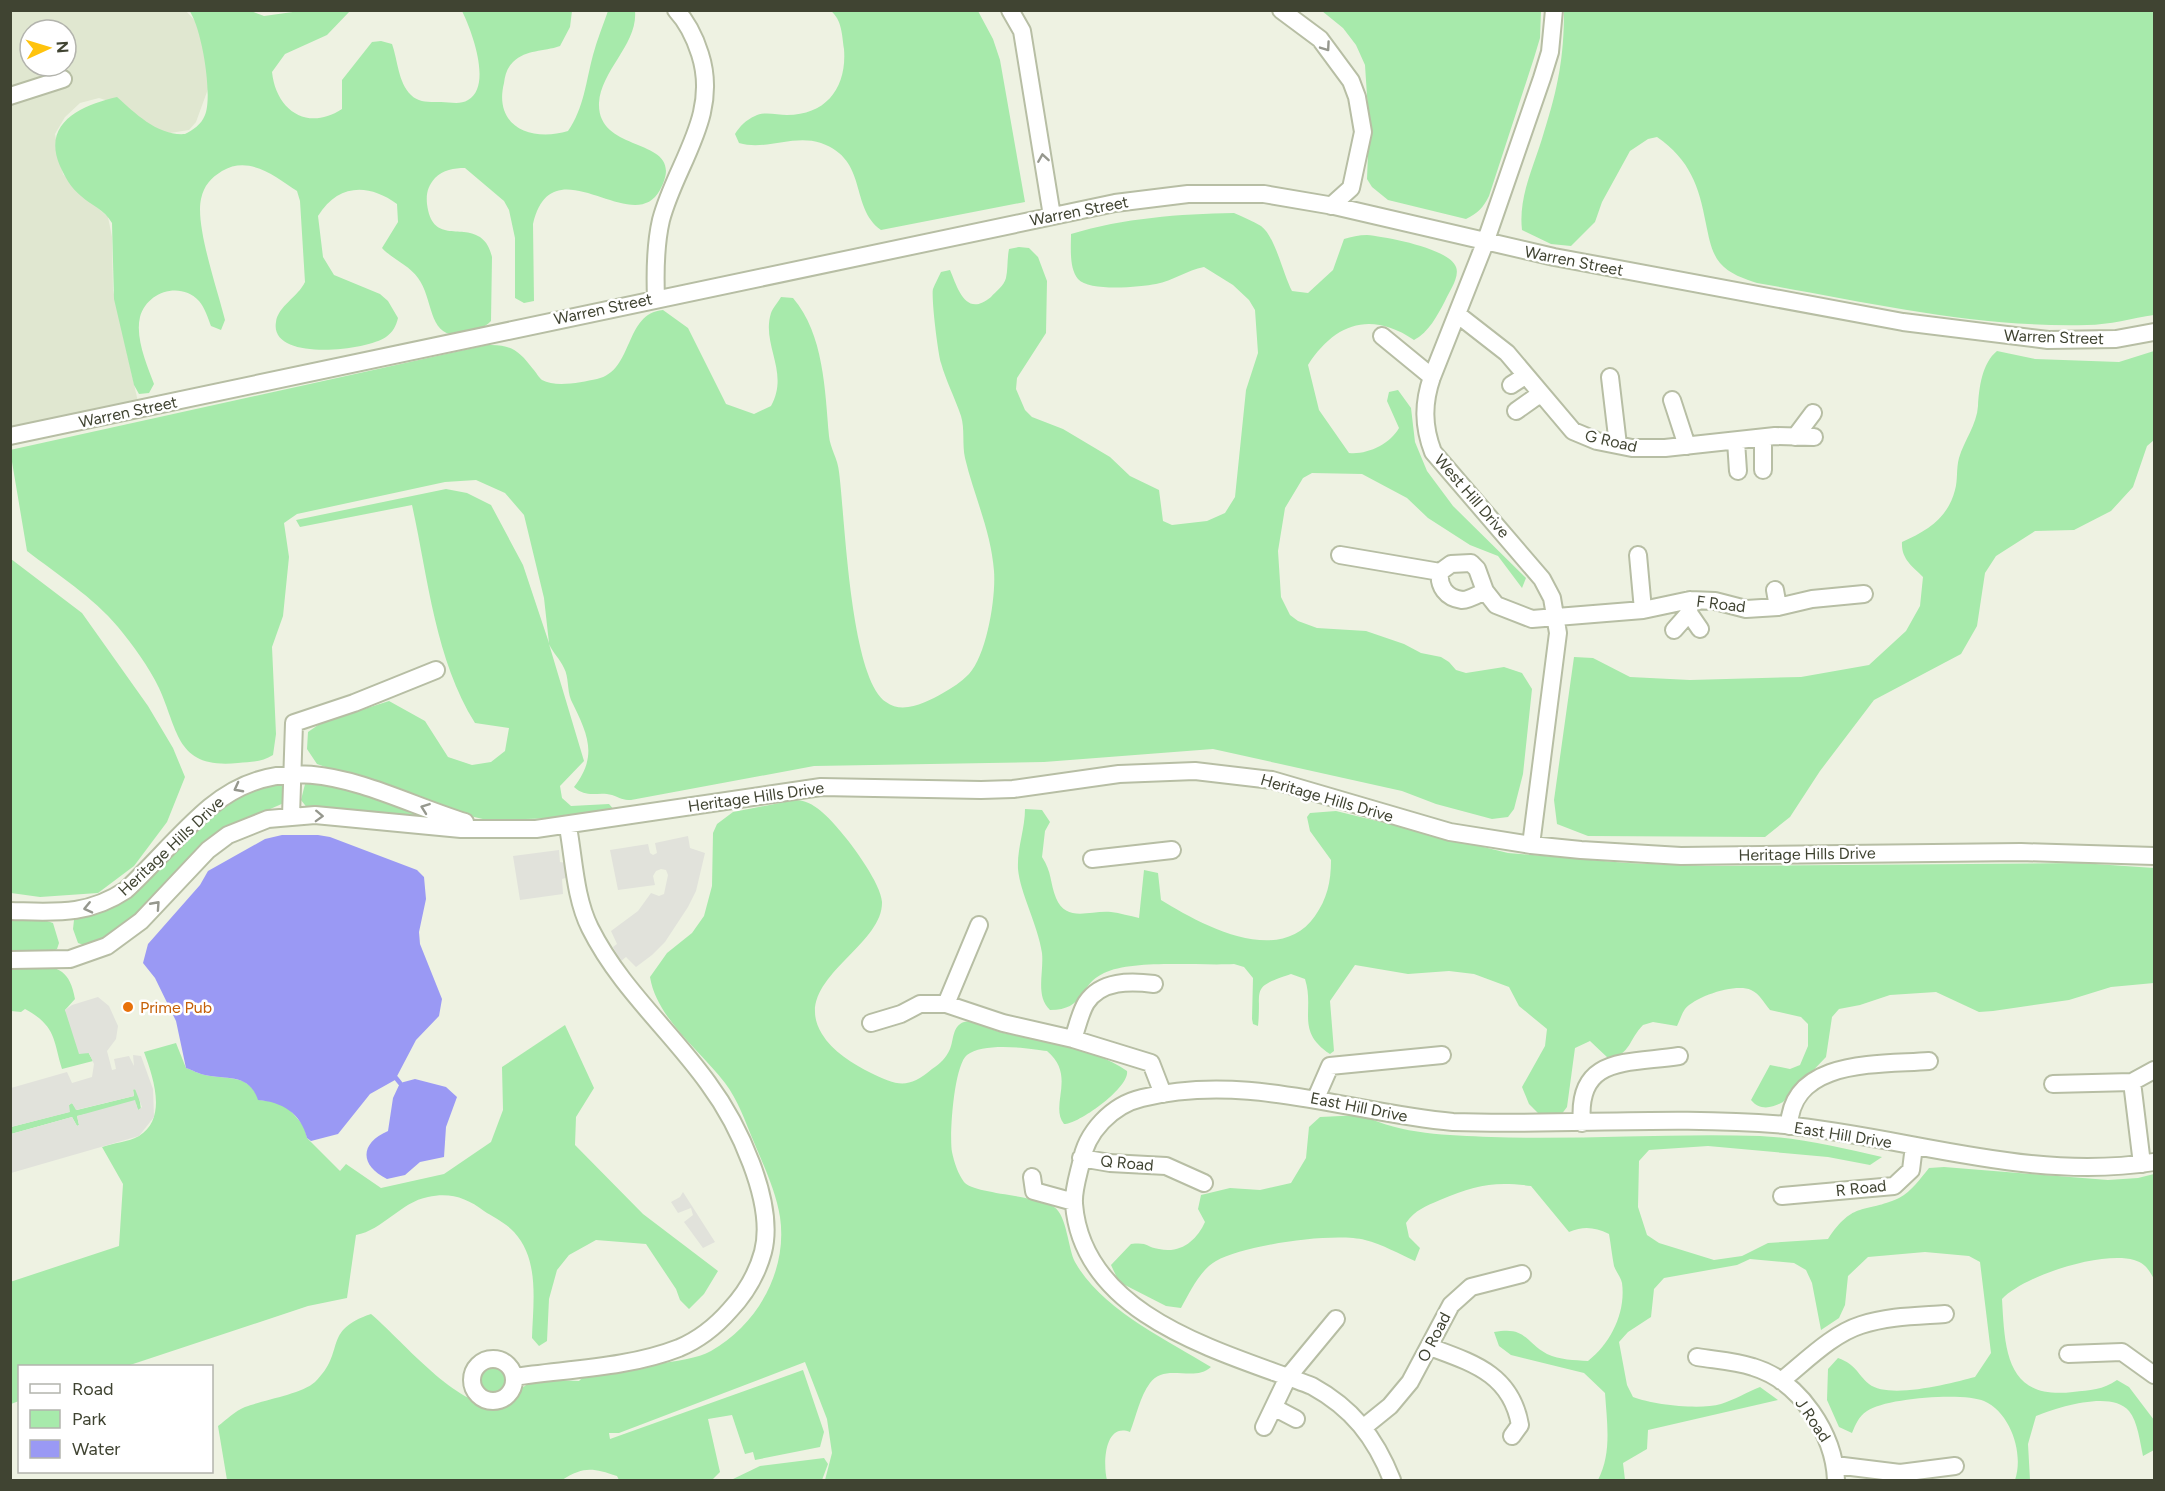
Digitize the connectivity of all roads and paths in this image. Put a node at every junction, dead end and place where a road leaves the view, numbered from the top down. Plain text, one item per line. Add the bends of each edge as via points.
1 (676, 10) edge
2 (1010, 10) edge
3 (1281, 10) edge
4 (1554, 10) edge
5 (63, 80) dead end
6 (10, 96) edge
7 (1331, 206) junction
8 (1052, 216) junction
9 (1485, 243) junction
10 (656, 298) junction
11 (1457, 314) junction
12 (2154, 332) edge
13 (1382, 336) dead end
14 (1432, 377) junction
15 (1610, 377) dead end
16 (1540, 394) junction
17 (1672, 400) dead end
18 (1516, 411) dead end
19 (1813, 413) dead end
20 (10, 436) edge
21 (1795, 437) junction
22 (1814, 437) dead end
23 (1763, 438) junction
24 (1736, 441) junction
25 (1618, 445) junction
26 (1687, 446) junction
27 (1764, 470) dead end
28 (1738, 471) dead end
29 (1340, 555) dead end
30 (1638, 555) dead end
31 (1440, 572) junction
32 (1775, 590) dead end
33 (1485, 591) junction
34 (1854, 600) dead end
35 (1689, 607) junction
36 (1778, 607) junction
37 (1643, 610) junction
38 (1557, 616) junction
39 (1700, 629) dead end
40 (1674, 630) dead end
41 (436, 670) dead end
42 (293, 772) junction
43 (291, 816) junction
44 (568, 827) junction
45 (501, 830) junction
46 (1532, 845) junction
47 (1172, 850) dead end
48 (2154, 856) edge
49 (1092, 859) dead end
50 (10, 911) edge
51 (979, 925) dead end
52 (10, 960) edge
53 (1154, 984) dead end
54 (946, 1004) junction
55 (871, 1023) dead end
56 (1073, 1039) junction
57 (1442, 1055) dead end
58 (1679, 1056) dead end
59 (1929, 1061) dead end
60 (2154, 1070) edge
61 (2132, 1082) junction
62 (2053, 1084) dead end
63 (1163, 1094) junction
64 (1316, 1098) junction
65 (1582, 1123) junction
66 (1788, 1126) junction
67 (1914, 1146) junction
68 (1082, 1158) junction
69 (2148, 1163) edge
70 (1032, 1177) dead end
71 (1204, 1183) dead end
72 (1782, 1196) dead end
73 (1074, 1202) junction
74 (1522, 1274) dead end
75 (1945, 1314) dead end
76 (1336, 1319) dead end
77 (1430, 1347) junction
78 (2068, 1354) dead end
79 (1697, 1357) dead end
80 (2154, 1375) edge
81 (514, 1377) dead end
82 (1288, 1377) junction
83 (1781, 1381) junction
84 (1275, 1408) junction
85 (1296, 1419) dead end
86 (1264, 1427) dead end
87 (1364, 1427) junction
88 (1512, 1436) dead end
89 (1955, 1466) dead end
90 (1836, 1473) edge
91 (1392, 1480) edge

1 - 10 street via 695,37 705,69 706,90 702,122 662,220 655,260
8 -> 2 street via 1022,31
3 -> 7 street via 1320,39 1352,81 1357,97 1363,132 1351,188
4 - 9 street, West Hill Drive via 1550,52
5 - 6 street
7 - 8 street, Warren Street via 1263,194 1188,194
7 - 9 street, Warren Street
8 - 10 street, Warren Street
9 - 11 street, West Hill Drive
9 - 12 street, Warren Street via 1767,298 2013,337 2082,341
10 - 20 street, Warren Street
11 - 14 street, West Hill Drive
11 - 16 street, G Road via 1507,353 1518,380
13 - 14 street
14 - 38 street, West Hill Drive via 1425,415 1426,435 1433,452 1528,560 1552,598
15 - 25 street
16 - 18 street
16 - 25 street, G Road via 1572,431
17 - 26 street
19 - 21 street
21 - 22 street, G Road
21 - 23 street, G Road
23 - 24 street, G Road
23 - 27 street
24 - 26 street, G Road
24 - 28 street
25 - 26 street, G Road
29 - 31 street
30 - 37 street
31 - 33 street via 1444,592 1454,597 1464,600
31 - 33 street via 1450,564 1471,563
32 - 36 street
33 - 38 street, F Road via 1496,605 1514,614 1532,619
34 - 36 street, F Road via 1812,593
35 - 36 street, F Road via 1715,601 1746,609
35 - 37 street, F Road
35 - 39 street
35 - 40 street
37 - 38 street, F Road via 1614,618
38 - 46 street, West Hill Drive via 1557,651
41 - 42 street via 294,723
42 - 43 street
45 -> 42 street, Heritage Hills Drive via 456,819 335,777
42 -> 50 street, Heritage Hills Drive via 273,774 233,790 193,822 138,879 111,900 80,910
43 -> 45 street, Heritage Hills Drive
52 -> 43 street, Heritage Hills Drive via 70,959 107,946 141,921 208,850 248,826
44 - 45 street, Heritage Hills Drive
44 - 46 street, Heritage Hills Drive via 821,787 1013,789 1119,774 1195,771 1272,780 1450,832
44 - 81 street via 579,899 603,952 640,1005 709,1084 740,1138 761,1199 763,1250 740,1299 722,1319 681,1347 633,1360
46 - 48 street, Heritage Hills Drive via 1681,856 2021,852
47 - 49 street
51 - 54 street
53 - 56 street via 1131,981 1100,991 1086,1003
54 - 55 street via 920,1005
54 - 56 street
56 - 63 street via 1151,1063
57 - 64 street via 1330,1066
58 - 65 street via 1603,1068 1588,1080 1580,1101
59 - 66 street via 1844,1067 1819,1077 1802,1091 1790,1109
60 - 61 street
61 - 62 street
61 - 69 street
63 - 64 street, East Hill Drive via 1245,1091
63 - 68 street, East Hill Drive via 1123,1104 1107,1116 1094,1131
64 - 65 street, East Hill Drive via 1419,1119 1492,1124
65 - 66 street, East Hill Drive via 1675,1120
66 - 67 street, East Hill Drive
67 - 69 street, East Hill Drive via 2028,1164
67 - 72 street, R Road via 1911,1170 1894,1186
68 - 71 street, Q Road via 1166,1166
68 - 73 street, East Hill Drive
70 - 73 street via 1034,1191
73 - 82 street, East Hill Drive via 1088,1252 1115,1292 1134,1308 1181,1334
74 - 77 street, O Road via 1471,1287 1451,1305
75 - 83 street via 1890,1318 1860,1325 1816,1352
76 - 82 street
77 - 87 street, O Road via 1390,1407
77 - 88 street via 1474,1363 1510,1394 1520,1425
78 - 80 street via 2122,1352
79 - 83 street, J Road via 1753,1367
82 - 84 street
82 - 87 street, East Hill Drive via 1331,1397
83 - 90 street, J Road via 1803,1401 1829,1441
84 - 85 street
84 - 86 street
87 - 91 street, East Hill Drive
89 - 90 street via 1900,1473

